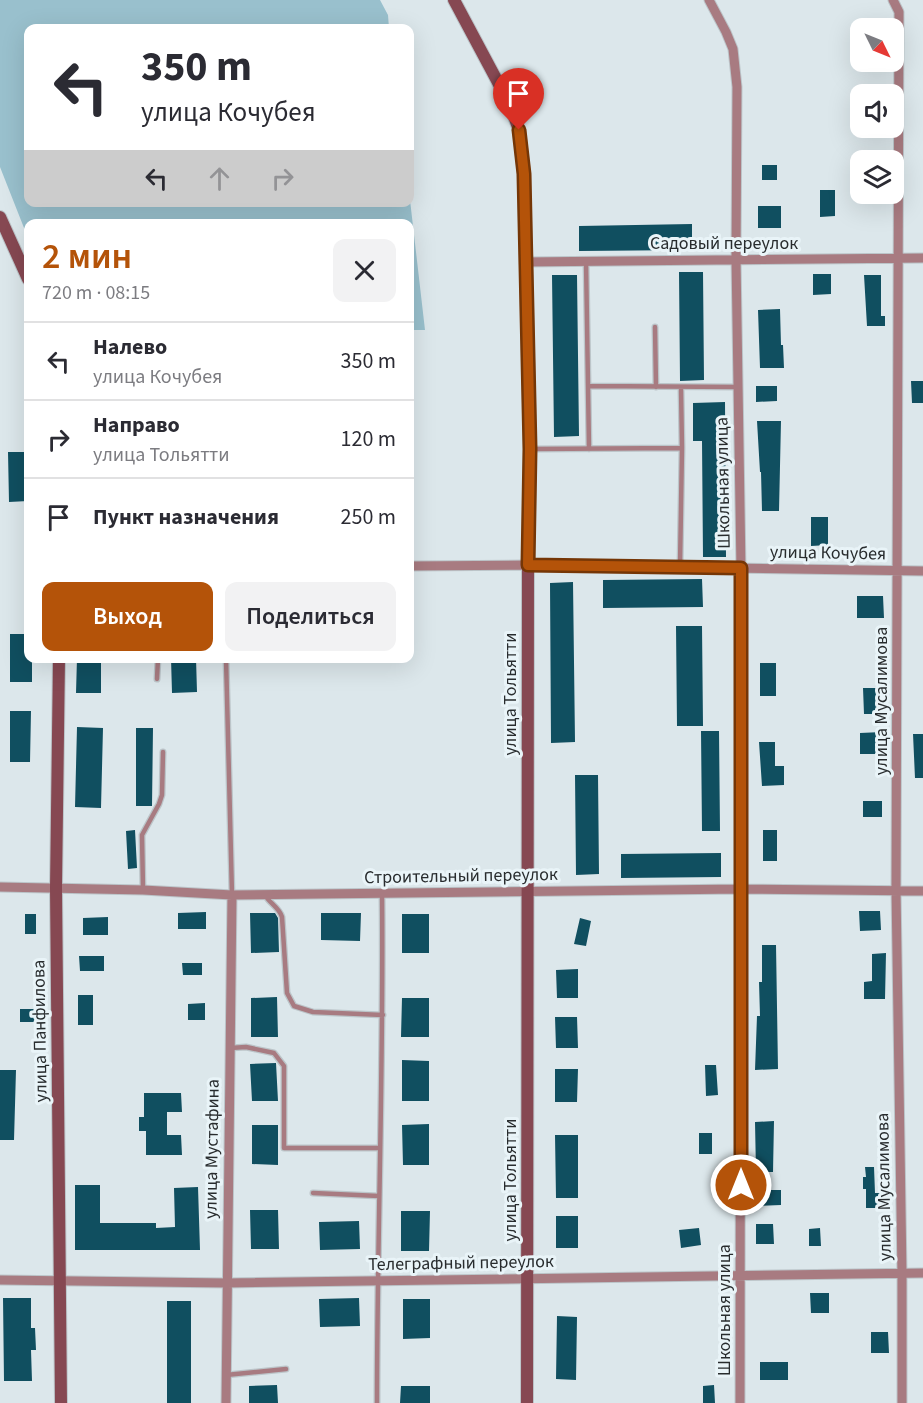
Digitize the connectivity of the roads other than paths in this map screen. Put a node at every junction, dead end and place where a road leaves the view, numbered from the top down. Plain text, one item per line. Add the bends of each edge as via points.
1 (454, 0) edge
2 (709, 0) edge
3 (893, 0) edge
4 (0, 217) edge
5 (897, 258) junction
6 (923, 258) edge
7 (736, 259) junction
8 (586, 260) junction
9 (525, 262) junction
10 (24, 270) edge
11 (655, 327) dead end
12 (589, 386) junction
13 (656, 387) junction
14 (681, 387) junction
15 (738, 387) junction
16 (682, 448) junction
17 (530, 449) junction
18 (589, 449) junction
19 (528, 565) junction
20 (414, 566) edge
21 (680, 567) junction
22 (741, 568) junction
23 (898, 570) junction
24 (923, 571) edge
25 (59, 663) edge
26 (158, 663) edge
27 (226, 663) edge
28 (157, 679) dead end
29 (163, 752) dead end
30 (0, 888) edge
31 (56, 888) junction
32 (740, 889) junction
33 (143, 890) junction
34 (896, 890) junction
35 (529, 891) junction
36 (923, 891) edge
37 (382, 893) junction
38 (232, 895) junction
39 (265, 895) junction
40 (383, 1015) junction
41 (230, 1048) junction
42 (380, 1148) junction
43 (313, 1193) dead end
44 (379, 1196) junction
45 (902, 1273) junction
46 (923, 1273) edge
47 (741, 1276) junction
48 (528, 1279) junction
49 (0, 1280) edge
50 (377, 1281) junction
51 (61, 1282) junction
52 (227, 1283) junction
53 (286, 1369) dead end
54 (226, 1375) junction
55 (61, 1403) edge
56 (226, 1403) edge
57 (377, 1403) edge
58 (527, 1403) edge
59 (740, 1403) edge
60 (902, 1403) edge

1 - 9 street, улица Тольятти via 510,105 519,130
2 - 7 street, Школьная улица via 734,58
3 - 5 street, улица Мусалимова via 899,12
4 - 10 street
5 - 6 street, Садовый переулок
5 - 7 street, Садовый переулок
5 - 23 street, улица Мусалимова
7 - 8 street, Садовый переулок
7 - 15 street, Школьная улица
8 - 9 street, Садовый переулок
8 - 12 lane
9 - 17 street, улица Тольятти
11 - 13 lane
12 - 13 lane
12 - 18 lane
13 - 14 lane
14 - 15 lane
14 - 16 lane
15 - 22 street, Школьная улица
16 - 18 lane
16 - 21 lane
17 - 18 lane
17 - 19 street, улица Тольятти
19 - 20 street, улица Кочубея
19 - 21 street, улица Кочубея
19 - 35 street, улица Тольятти
21 - 22 street, улица Кочубея
22 - 23 street, улица Кочубея
22 - 32 street, Школьная улица
23 - 24 street, улица Кочубея
23 - 34 street, улица Мусалимова
25 - 31 street, улица Панфилова
26 - 28 lane
27 - 38 lane
29 - 33 lane via 162,795 142,835
30 - 31 street, Строительный переулок
31 - 33 street, Строительный переулок
31 - 51 street, улица Панфилова
32 - 34 street, Строительный переулок
32 - 35 street, Строительный переулок
32 - 47 street, Школьная улица
33 - 38 street, Строительный переулок
34 - 36 street, Строительный переулок
34 - 45 street, улица Мусалимова
35 - 37 street, Строительный переулок
35 - 48 street, улица Тольятти
37 - 39 street, Строительный переулок
37 - 40 lane
38 - 39 street, Строительный переулок
38 - 41 street, улица Мустафина
39 - 40 lane via 282,917 287,993 294,1005 313,1012
40 - 42 lane
41 - 42 lane via 274,1053 284,1066 284,1148
41 - 52 street, улица Мустафина
42 - 44 lane
43 - 44 lane
44 - 50 lane
45 - 46 street, Телеграфный переулок
45 - 47 street, Телеграфный переулок
45 - 60 street, улица Мусалимова
47 - 48 street, Телеграфный переулок
47 - 59 street, Школьная улица
48 - 50 street, Телеграфный переулок
48 - 58 street, улица Тольятти
49 - 51 street, Телеграфный переулок
50 - 52 street, Телеграфный переулок
50 - 57 lane
51 - 52 street, Телеграфный переулок
51 - 55 street, улица Панфилова
52 - 54 street, улица Мустафина
53 - 54 lane
54 - 56 street, улица Мустафина

